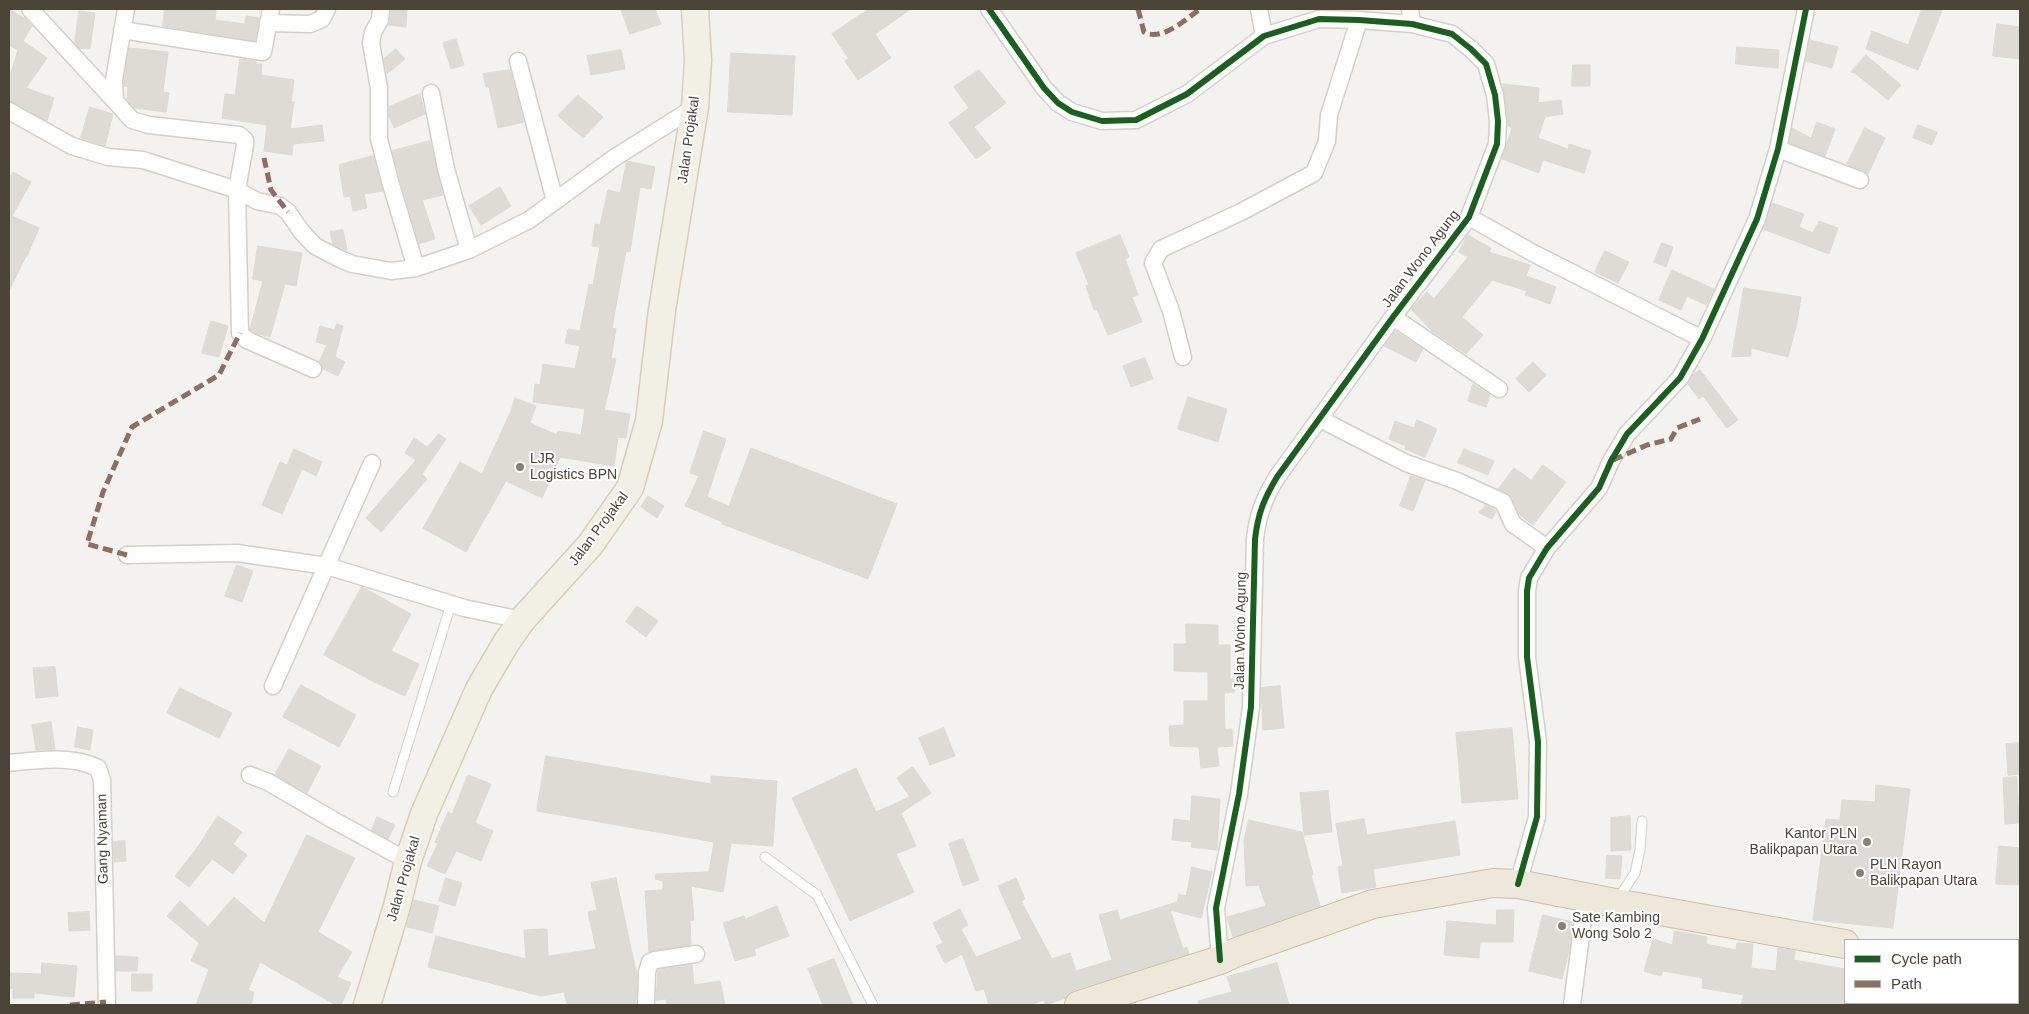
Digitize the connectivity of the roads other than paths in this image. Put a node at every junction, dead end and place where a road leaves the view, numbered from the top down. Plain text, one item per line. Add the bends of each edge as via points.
1 (30, 9) edge
2 (126, 9) edge
3 (327, 9) edge
4 (381, 9) edge
5 (695, 9) edge
6 (989, 9) edge
7 (1259, 9) edge
8 (1806, 9) edge
9 (1319, 14) edge
10 (269, 16) edge
11 (1411, 16) edge
12 (1359, 20) junction
13 (122, 30) junction
14 (1264, 36) junction
15 (518, 61) dead end
16 (431, 93) dead end
17 (115, 101) junction
18 (695, 107) junction
19 (11, 117) edge
20 (1778, 149) junction
21 (1860, 180) dead end
22 (237, 190) junction
23 (555, 200) junction
24 (1469, 217) junction
25 (469, 250) junction
26 (416, 268) junction
27 (1393, 317) junction
28 (1702, 339) junction
29 (1183, 357) dead end
30 (313, 369) dead end
31 (1499, 389) dead end
32 (1320, 419) junction
33 (372, 463) dead end
34 (1546, 548) junction
35 (127, 555) dead end
36 (327, 566) junction
37 (451, 604) junction
38 (522, 620) junction
39 (273, 686) dead end
40 (9, 763) edge
41 (250, 775) dead end
42 (393, 792) dead end
43 (1642, 821) dead end
44 (765, 857) dead end
45 (408, 861) junction
46 (1518, 884) junction
47 (1586, 897) junction
48 (1615, 903) junction
49 (1844, 944) edge
50 (696, 954) dead end
51 (1220, 960) junction
52 (106, 1004) edge
53 (367, 1005) edge
54 (646, 1005) edge
55 (873, 1005) edge
56 (1078, 1005) edge
57 (1572, 1005) edge

1 - 17 street
2 - 13 street
3 - 10 street via 322,19 310,24
4 - 26 street via 371,43 379,88 380,139
5 - 18 main road, Jalan Projakal via 698,60
6 - 14 street, Jalan Wono Agung via 1058,103 1072,112 1102,121 1136,120 1187,94
7 - 14 street
8 - 20 street
9 - 12 street, Jalan Wono Agung
9 - 14 street, Jalan Wono Agung
10 - 13 street via 263,52
11 - 12 street, Jalan Wono Agung
11 - 24 street, Jalan Wono Agung via 1452,34 1471,49 1486,64 1495,95 1498,144
12 - 29 street via 1329,115 1327,141 1314,172 1241,212 1161,249 1153,263 1171,311
13 - 17 street via 114,80
15 - 23 street
16 - 25 street via 446,169
17 - 22 street via 132,120 149,125 239,135 245,140 245,146
18 - 23 street
18 - 38 main road, Jalan Projakal via 662,310 649,421 630,488 590,545
19 - 22 street via 72,146 108,157 142,160
20 - 21 street
20 - 28 street via 1757,219
22 - 26 street via 257,201 280,206 315,246 340,259 391,270
22 - 30 street via 240,333 247,340
23 - 25 street via 529,220
24 - 27 street, Jalan Wono Agung
24 - 28 street
25 - 26 street
27 - 31 street
27 - 32 street, Jalan Wono Agung
28 - 34 street via 1680,378 1627,434 1599,488
32 - 34 street via 1406,463 1457,481 1502,502 1513,524
32 - 51 street, Jalan Wono Agung via 1277,477 1257,517 1251,707 1239,794 1216,908
33 - 36 street
34 - 46 street via 1529,578 1527,591 1527,657 1538,742 1537,817
35 - 36 street via 237,553
36 - 37 street
36 - 39 street
37 - 38 street
37 - 42 lane
38 - 45 main road, Jalan Projakal via 479,689 424,814
40 - 52 street, Gang Nyaman via 43,759 86,762 98,768 102,780
41 - 45 street
43 - 48 lane via 1635,873
44 - 55 lane via 817,895
45 - 53 main road, Jalan Projakal
46 - 47 highway
46 - 51 highway via 1493,883 1373,904
47 - 48 highway
47 - 57 street
48 - 49 highway
50 - 54 street via 650,962
51 - 56 highway

